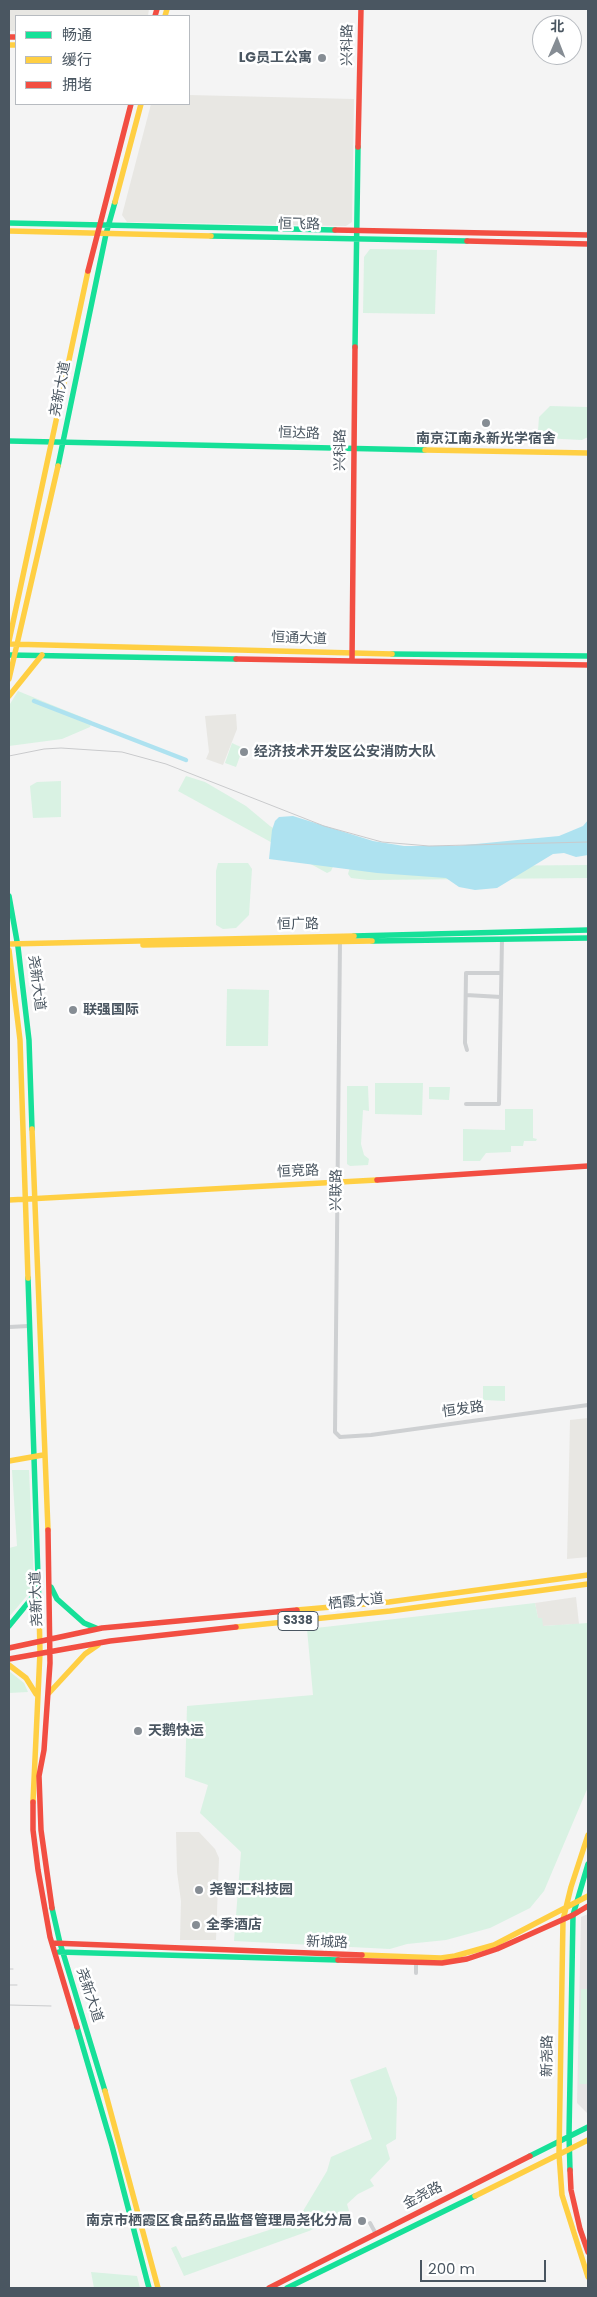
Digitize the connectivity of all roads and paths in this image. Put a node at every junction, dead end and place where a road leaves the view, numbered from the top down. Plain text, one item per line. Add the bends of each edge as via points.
1 (360, 9) edge
2 (131, 105) edge
3 (141, 105) edge
4 (9, 223) edge
5 (99, 225) junction
6 (108, 226) junction
7 (358, 231) junction
8 (9, 232) edge
9 (96, 234) junction
10 (106, 234) junction
11 (588, 235) edge
12 (358, 238) junction
13 (588, 244) edge
14 (9, 441) edge
15 (50, 442) junction
16 (63, 443) junction
17 (353, 448) junction
18 (588, 453) edge
19 (9, 642) edge
20 (18, 644) junction
21 (352, 653) junction
22 (12, 655) edge
23 (42, 655) junction
24 (588, 656) edge
25 (352, 661) junction
26 (588, 665) edge
27 (9, 679) edge
28 (9, 696) edge
29 (9, 896) edge
30 (588, 930) edge
31 (588, 938) edge
32 (502, 939) junction
33 (340, 941) junction
34 (18, 945) junction
35 (9, 947) edge
36 (501, 973) junction
37 (466, 995) junction
38 (501, 996) junction
39 (467, 1050) dead end
40 (466, 1104) dead end
41 (588, 1166) edge
42 (337, 1183) junction
43 (34, 1198) junction
44 (25, 1199) junction
45 (9, 1200) edge
46 (29, 1326) junction
47 (9, 1328) edge
48 (588, 1405) edge
49 (340, 1437) joint
50 (43, 1455) junction
51 (34, 1458) junction
52 (9, 1461) edge
53 (588, 1575) edge
54 (50, 1583) junction
55 (38, 1584) junction
56 (588, 1584) edge
57 (9, 1626) edge
58 (102, 1628) junction
59 (51, 1638) junction
60 (40, 1640) junction
61 (110, 1641) junction
62 (9, 1648) edge
63 (50, 1650) junction
64 (40, 1652) junction
65 (9, 1660) edge
66 (9, 1665) edge
67 (36, 1694) junction
68 (48, 1694) junction
69 (588, 1835) edge
70 (588, 1864) edge
71 (588, 1896) edge
72 (576, 1902) junction
73 (588, 1906) edge
74 (565, 1908) junction
75 (573, 1915) junction
76 (563, 1920) junction
77 (52, 1943) junction
78 (60, 1943) junction
79 (55, 1952) junction
80 (62, 1952) junction
81 (416, 1964) junction
82 (416, 1973) dead end
83 (588, 2127) edge
84 (569, 2135) junction
85 (559, 2140) junction
86 (588, 2140) edge
87 (569, 2149) junction
88 (559, 2154) junction
89 (370, 2223) dead end
90 (376, 2234) junction
91 (588, 2252) edge
92 (588, 2278) edge
93 (284, 2281) junction
94 (149, 2288) edge
95 (158, 2288) edge
96 (269, 2288) edge
97 (286, 2288) edge

1 - 7 main road, 兴科路
2 - 5 main road, 尧新大道
3 - 6 main road, 尧新大道
4 - 5 main road, 恒飞路
5 - 6 main road, 恒飞路
5 - 9 main road, 尧新大道
6 - 7 main road, 恒飞路
6 - 10 main road, 尧新大道
7 - 11 main road, 恒飞路
7 - 12 main road, 兴科路
8 - 9 main road, 恒飞路
9 - 10 main road, 恒飞路
9 - 15 main road, 尧新大道
10 - 12 main road, 恒飞路
10 - 16 main road, 尧新大道
12 - 13 main road, 恒飞路
12 - 17 main road, 兴科路
14 - 15 main road, 恒达路
15 - 16 main road, 恒达路
15 - 19 main road, 尧新大道
16 - 17 main road, 恒达路
16 - 20 main road, 尧新大道
17 - 18 main road, 恒达路
17 - 21 main road, 兴科路
19 - 20 main road, 恒通大道
20 - 21 main road, 恒通大道
20 - 22 main road, 尧新大道
21 - 24 main road, 恒通大道
21 - 25 main road, 兴科路
22 - 23 main road, 恒通大道
22 - 27 main road, 尧新大道
23 - 25 main road, 恒通大道
23 - 28 main road
25 - 26 main road, 恒通大道
29 - 34 main road, 尧新大道
30 - 34 main road, 恒广路
31 - 32 main road, 恒广路
32 - 33 main road, 恒广路
32 - 36 street
33 - 34 main road, 恒广路
33 - 42 street, 兴联路
34 - 35 main road, 恒广路
34 - 43 main road, 尧新大道 via 30,1040
35 - 44 main road, 尧新大道 via 20,1040
36 - 37 street via 466,973
36 - 38 street
37 - 38 street
37 - 39 street
38 - 40 street via 499,1104
41 - 42 main road, 恒竞路
42 - 43 main road, 恒竞路
42 - 49 street, 兴联路 via 334,1425
43 - 44 main road, 恒竞路
43 - 50 main road, 尧新大道
44 - 45 main road, 恒竞路
44 - 46 main road, 尧新大道
46 - 47 street
46 - 51 main road, 尧新大道
48 - 49 street, 恒发路
50 - 51 main road
50 - 54 main road, 尧新大道
51 - 52 main road
51 - 55 main road, 尧新大道
53 - 58 main road, 栖霞大道 / S338 via 389,1602
54 - 58 main road via 57,1599 84,1624
54 - 59 main road, 尧新大道
55 - 57 main road via 32,1598
55 - 60 main road, 尧新大道
56 - 61 main road, 栖霞大道 / S338 via 390,1611
58 - 59 main road, 栖霞大道 / S338
59 - 60 main road, 栖霞大道 / S338
59 - 63 main road, 尧新大道
60 - 62 main road, 栖霞大道 / S338
60 - 64 main road, 尧新大道
61 - 63 main road, 栖霞大道 / S338
61 - 68 main road via 85,1654
63 - 64 main road, 栖霞大道 / S338
63 - 68 main road, 尧新大道
64 - 65 main road, 栖霞大道 / S338
64 - 67 main road, 尧新大道
66 - 67 main road via 26,1678
67 - 77 main road, 尧新大道 via 33,1830
68 - 78 main road, 尧新大道 via 39,1776 40,1809
69 - 74 main road, 新尧路
70 - 72 main road, 新尧路
71 - 72 main road, 新城路
72 - 74 main road, 新城路
72 - 75 main road, 新尧路
73 - 75 main road, 新城路
74 - 76 main road, 新尧路
74 - 78 main road, 新城路 via 494,1945 441,1958
75 - 76 main road, 新城路
75 - 84 main road, 新尧路
76 - 81 main road, 新城路 via 474,1957
76 - 85 main road, 新尧路
77 - 78 main road, 新城路
77 - 79 main road, 尧新大道
78 - 80 main road, 尧新大道
79 - 80 main road, 新城路
79 - 94 main road, 尧新大道 via 112,2146
80 - 81 main road, 新城路
80 - 95 main road, 尧新大道 via 107,2099
81 - 82 street
83 - 84 main road, 金尧路
84 - 85 main road, 金尧路
84 - 87 main road, 新尧路
85 - 88 main road, 新尧路
85 - 90 main road, 金尧路
86 - 87 main road, 金尧路
87 - 88 main road, 金尧路
87 - 91 main road, 新尧路 via 571,2190
88 - 92 main road, 新尧路 via 562,2195
88 - 97 main road, 金尧路
89 - 90 street
90 - 93 main road, 金尧路
93 - 96 main road, 金尧路
93 - 97 main road

